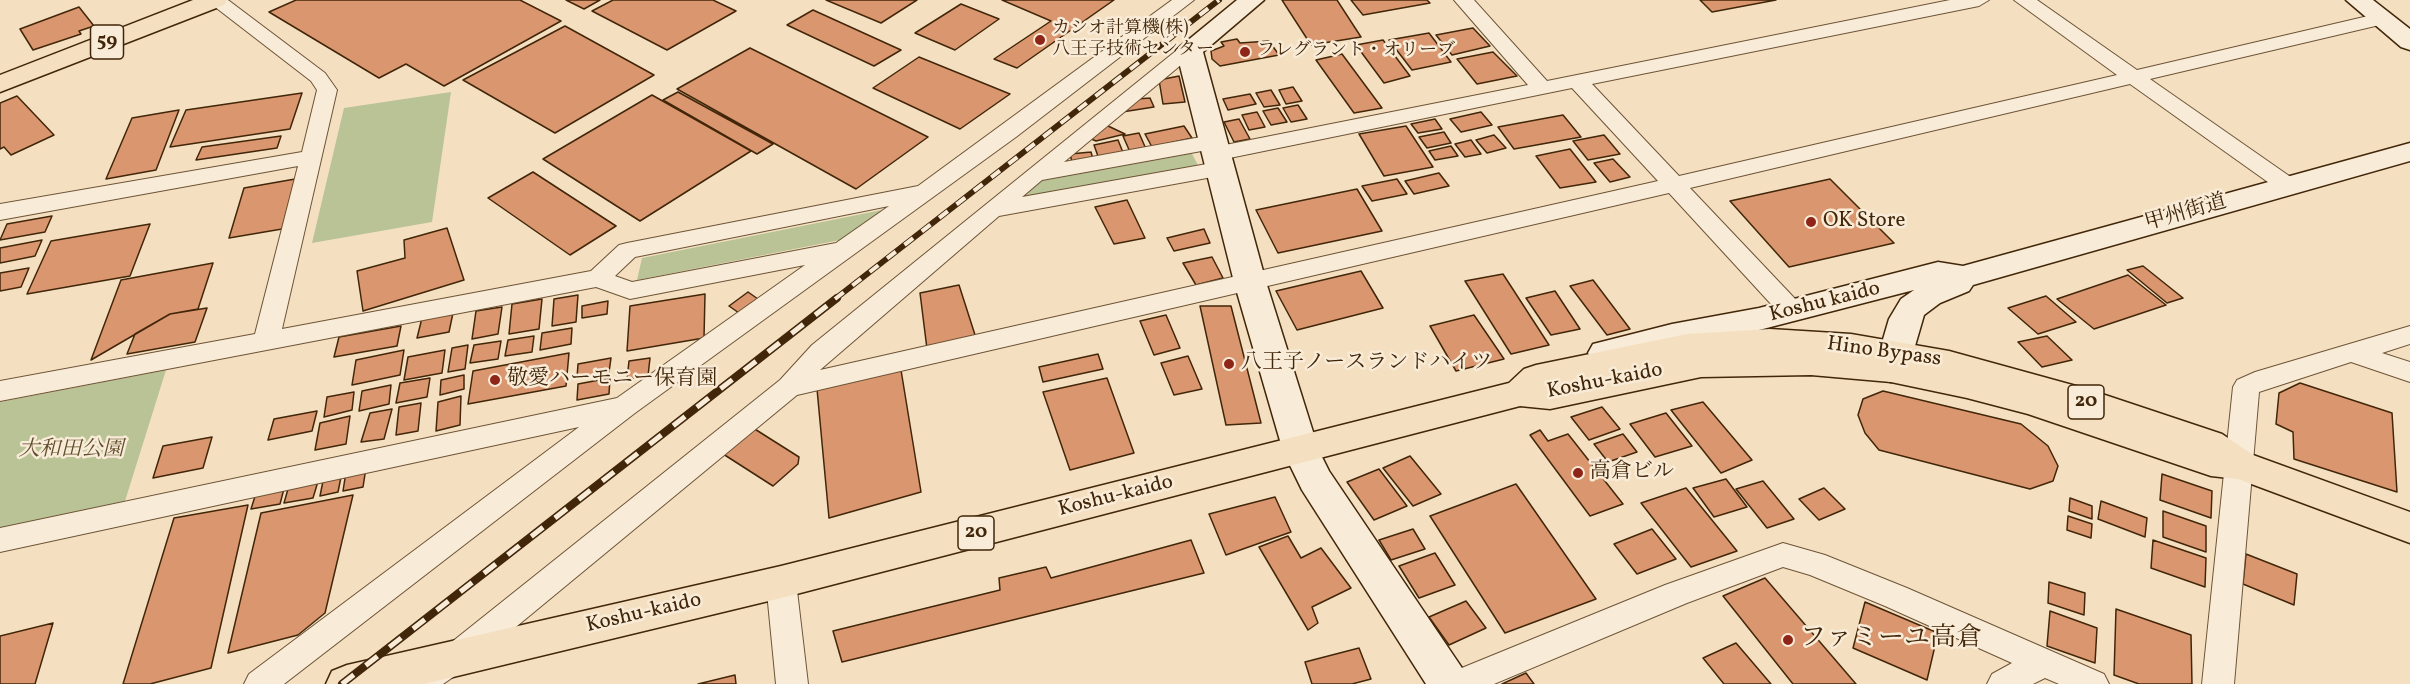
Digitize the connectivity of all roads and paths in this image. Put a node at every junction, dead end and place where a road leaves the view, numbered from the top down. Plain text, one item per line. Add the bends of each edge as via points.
1 (215, 0) edge
2 (1184, 0) edge
3 (1252, 0) edge
4 (1464, 0) edge
5 (1979, 0) edge
6 (2024, 0) edge
7 (2358, 0) edge
8 (2381, 19) junction
9 (2410, 42) edge
10 (1189, 50) junction
11 (2135, 77) junction
12 (1576, 80) junction
13 (0, 84) edge
14 (1541, 87) junction
15 (2410, 152) edge
16 (1215, 155) junction
17 (310, 157) junction
18 (1035, 174) junction
19 (1672, 185) junction
20 (2287, 185) junction
21 (924, 191) junction
22 (991, 210) junction
23 (0, 212) edge
24 (846, 250) junction
25 (1963, 277) junction
26 (598, 278) junction
27 (1250, 282) junction
28 (1791, 310) junction
29 (2410, 335) edge
30 (265, 342) junction
31 (2353, 353) junction
32 (1893, 361) junction
33 (1566, 371) junction
34 (2410, 372) edge
35 (789, 387) junction
36 (0, 391) edge
37 (1520, 393) junction
38 (626, 406) junction
39 (1301, 451) junction
40 (2240, 465) junction
41 (2410, 528) edge
42 (0, 540) edge
43 (781, 582) junction
44 (2042, 663) junction
45 (434, 669) edge
46 (260, 684) edge
47 (347, 684) edge
48 (792, 684) edge
49 (1449, 684) edge
50 (1458, 684) edge
51 (2003, 684) edge
52 (2093, 684) edge
53 (2217, 684) edge

1 - 13 main road, 59
1 - 17 street via 318,77 327,90
2 - 21 street
3 - 10 main road
4 - 14 street
5 - 12 street
6 - 11 street
7 - 8 main road
8 - 9 main road
8 - 11 street
10 - 16 main road
10 - 18 street
11 - 19 street
11 - 20 street
12 - 14 street
12 - 19 street
14 - 16 street
15 - 20 main road, 甲州街道
16 - 18 street
16 - 22 street
16 - 27 main road
17 - 23 street
17 - 30 street
18 - 22 street
19 - 27 street
19 - 28 street
20 - 25 main road, 甲州街道
21 - 24 street
21 - 26 street via 627,251
22 - 35 street via 821,352
24 - 26 street via 630,291
24 - 38 street
25 - 28 main road, Koshu kaido via 1938,273
25 - 32 main road, Koshu kaido via 1955,287 1929,295 1912,307
26 - 30 street
27 - 35 street
27 - 39 main road
28 - 33 main road, Koshu kaido via 1579,360
29 - 31 street
30 - 36 street
31 - 34 street
31 - 40 street via 2246,387
32 - 33 main road, Hino Bypass / 20 via 1807,343 1737,341 1687,346
32 - 37 main road, Koshu-kaido / 20 via 1701,365 1550,396
32 - 40 main road, Hino Bypass / 20 via 1957,365 2075,398 2209,444
33 - 37 main road, Hino Bypass / 20 via 1536,378
35 - 45 street
37 - 39 main road, Koshu-kaido / 20
38 - 42 street
38 - 46 street
39 - 43 main road, Koshu-kaido / 20
39 - 49 main road via 1315,480
40 - 41 main road, Hino Bypass / 20
40 - 53 street
43 - 45 main road, Koshu-kaido / 20
43 - 48 street
44 - 50 street via 1886,593 1783,555 1676,594
44 - 51 street
44 - 52 street
45 - 47 main road, Koshu-kaido / 20

